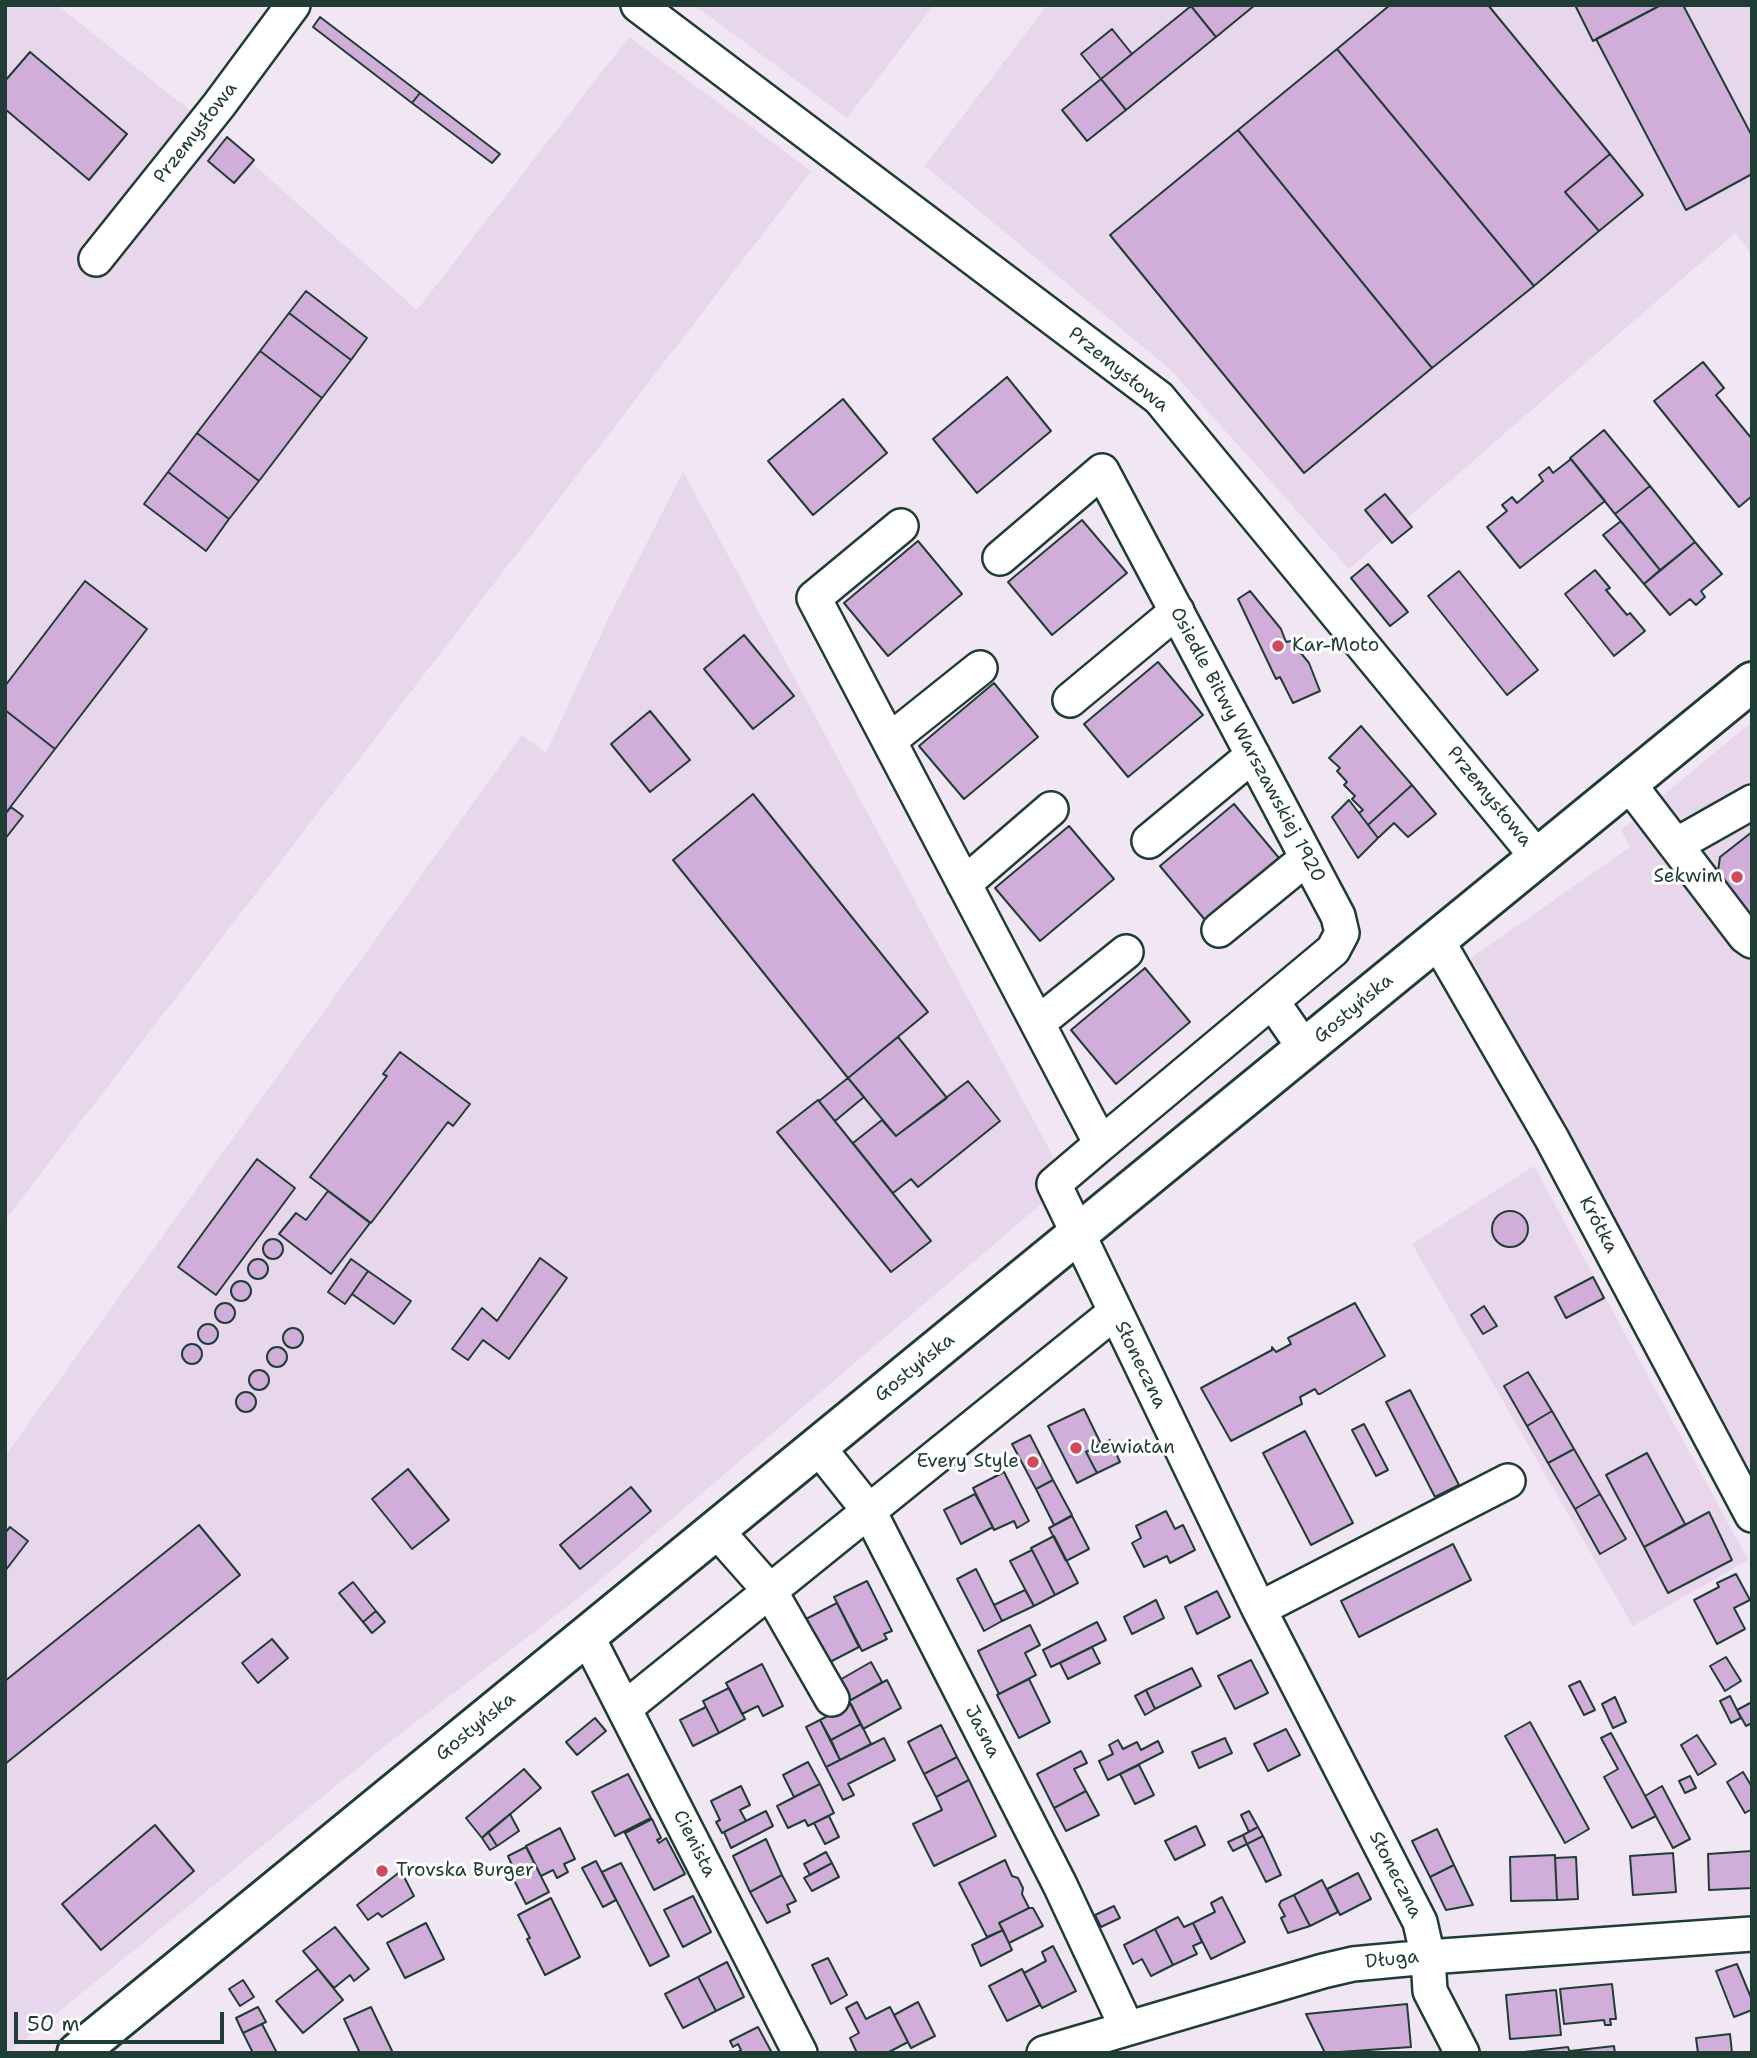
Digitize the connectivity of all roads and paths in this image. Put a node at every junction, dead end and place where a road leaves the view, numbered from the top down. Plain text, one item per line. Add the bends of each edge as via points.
1 (293, 5) edge
2 (638, 5) edge
3 (96, 259) dead end
4 (901, 526) dead end
5 (1000, 558) dead end
6 (1177, 611) junction
7 (980, 668) dead end
8 (1752, 682) edge
9 (1070, 700) dead end
10 (890, 740) junction
11 (1253, 755) junction
12 (1629, 784) junction
13 (1752, 802) edge
14 (1051, 809) dead end
15 (1149, 841) dead end
16 (1675, 845) junction
17 (1307, 858) junction
18 (1538, 858) junction
19 (964, 884) junction
20 (1219, 930) dead end
21 (1437, 940) junction
22 (1752, 941) edge
23 (1126, 952) dead end
24 (1272, 1001) junction
25 (1038, 1023) junction
26 (1305, 1049) junction
27 (1101, 1143) junction
28 (1077, 1235) junction
29 (1114, 1313) junction
30 (818, 1447) junction
31 (1508, 1481) dead end
32 (869, 1511) junction
33 (1752, 1515) edge
34 (716, 1530) junction
35 (769, 1591) junction
36 (1259, 1609) junction
37 (587, 1636) junction
38 (832, 1699) dead end
39 (625, 1708) junction
40 (1752, 1934) edge
41 (1428, 1957) junction
42 (1127, 2028) junction
43 (78, 2053) edge
44 (800, 2053) edge
45 (1044, 2053) edge
46 (1462, 2053) edge

1 - 3 street, Przemysłowa
2 - 18 street, Przemysłowa via 1158,398
4 - 10 street via 814,598
5 - 6 street, Osiedle Bitwy Warszawskiej 1920 via 1102,471
6 - 9 street
6 - 11 street, Osiedle Bitwy Warszawskiej 1920
7 - 10 street
8 - 12 main road, Gostyńska
10 - 19 street
11 - 15 street
11 - 17 street, Osiedle Bitwy Warszawskiej 1920
12 - 16 street
12 - 18 main road, Gostyńska
13 - 16 street
14 - 19 street
16 - 22 street
17 - 20 street
17 - 24 street, Osiedle Bitwy Warszawskiej 1920 via 1338,916 1342,933 1334,950
18 - 21 main road, Gostyńska
19 - 25 street
21 - 26 main road, Gostyńska
21 - 33 street, Krótka via 1552,1139
23 - 25 street
24 - 26 street
24 - 27 street, Osiedle Bitwy Warszawskiej 1920
25 - 27 street
26 - 28 main road, Gostyńska
27 - 28 street, Osiedle Bitwy Warszawskiej 1920 via 1054,1184
28 - 29 street, Słoneczna
28 - 30 main road, Gostyńska
29 - 32 street
29 - 36 street, Słoneczna
30 - 32 street, Jasna
30 - 34 main road, Gostyńska
31 - 36 street
32 - 35 street
32 - 42 street, Jasna via 1060,1885
34 - 35 street
34 - 37 main road, Gostyńska
35 - 38 street
35 - 39 street
36 - 41 street, Słoneczna via 1420,1922
37 - 39 street, Cienista
37 - 43 main road, Gostyńska
39 - 44 street, Cienista
40 - 41 street, Długa
41 - 42 street, Długa via 1323,1971
41 - 46 street, Słoneczna via 1430,1991
42 - 45 street, Długa

